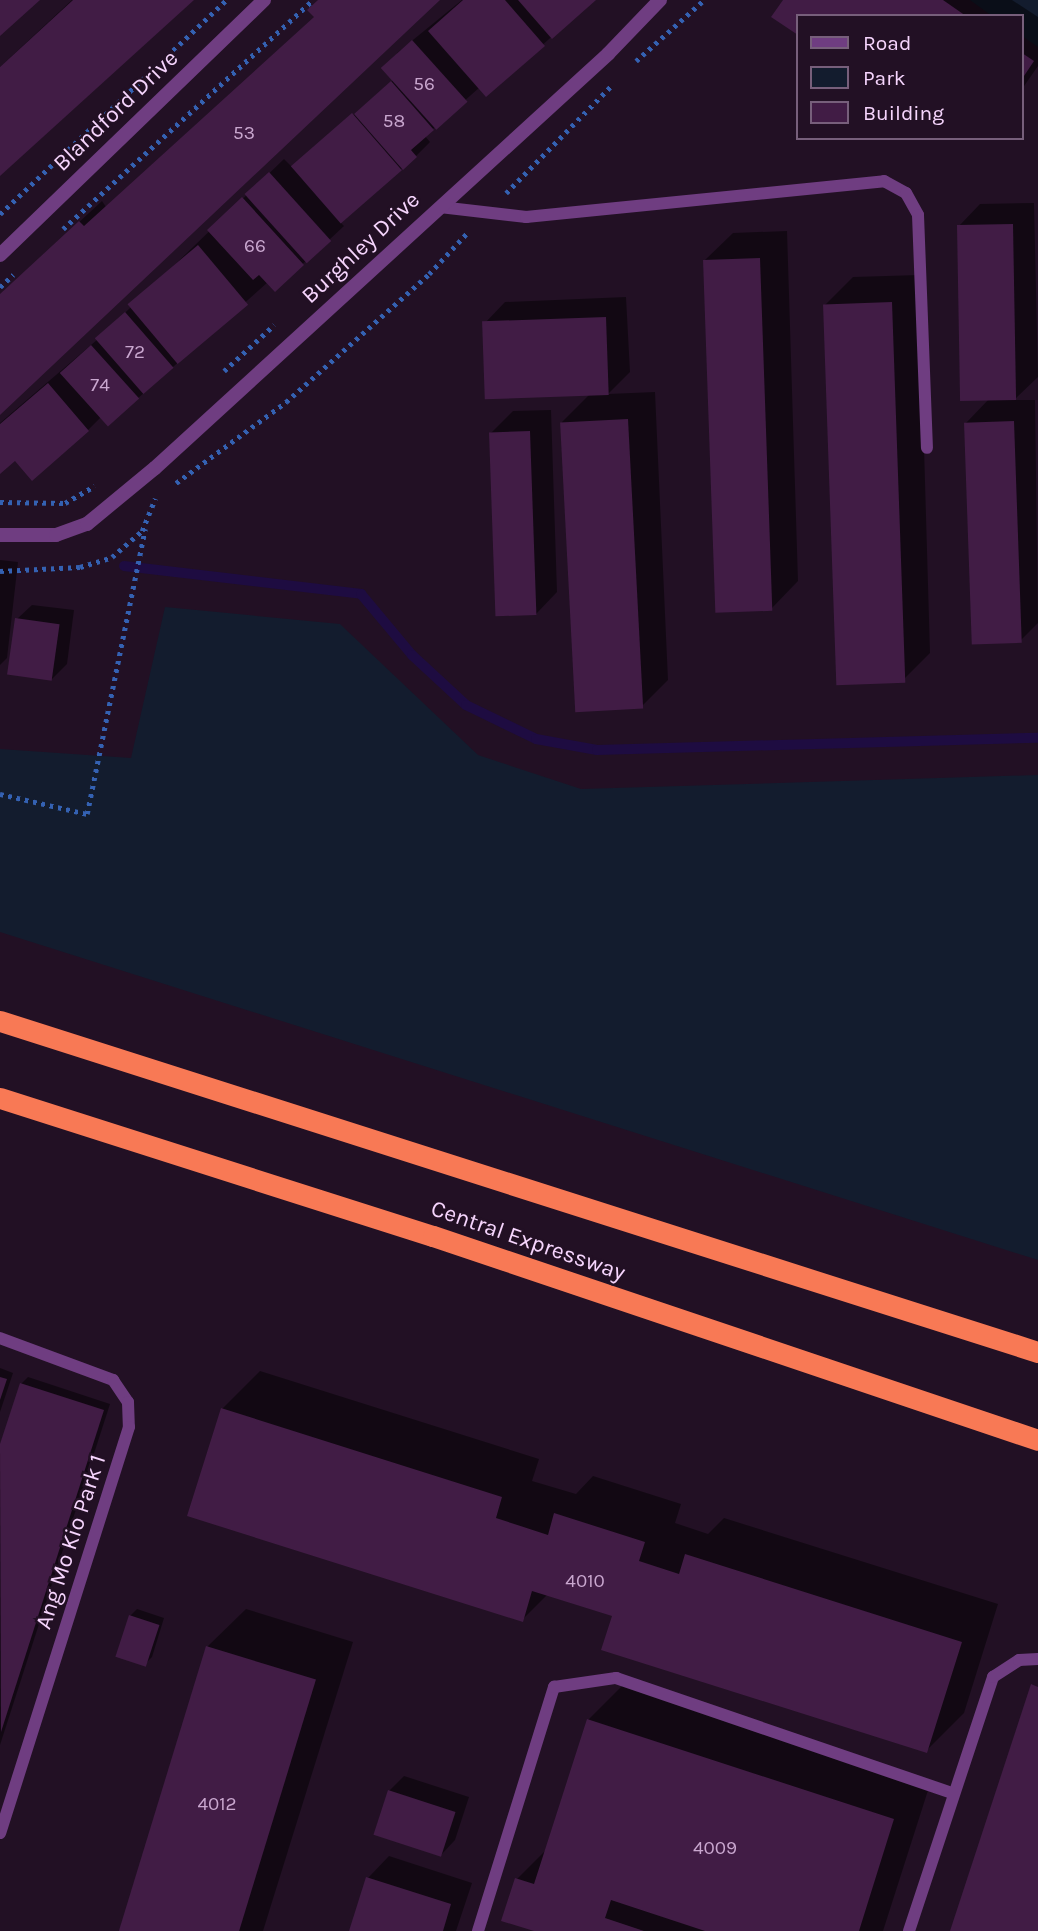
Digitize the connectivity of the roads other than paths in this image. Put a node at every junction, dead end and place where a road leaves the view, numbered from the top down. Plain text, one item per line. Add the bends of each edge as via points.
1 (264, 0) edge
2 (660, 0) edge
3 (439, 207) junction
4 (0, 256) edge
5 (927, 448) dead end
6 (0, 535) edge
7 (0, 1021) edge
8 (0, 1098) edge
9 (0, 1338) edge
10 (1038, 1353) edge
11 (1038, 1440) edge
12 (1038, 1658) edge
13 (954, 1794) junction
14 (0, 1833) edge
15 (478, 1931) edge
16 (909, 1931) edge

1 - 4 street, Blandford Drive
2 - 3 street, Burghley Drive
3 - 5 lane via 484,215 539,216 884,181 905,192 918,215
3 - 6 street, Burghley Drive via 155,468 87,524 56,535
7 - 10 highway, Central Expressway
8 - 11 highway, Central Expressway via 433,1236
9 - 14 lane, Ang Mo Kio Park 1 via 113,1380 128,1402 129,1427
12 - 13 lane via 1019,1660 993,1677
13 - 15 lane via 616,1678 554,1687
13 - 16 lane

